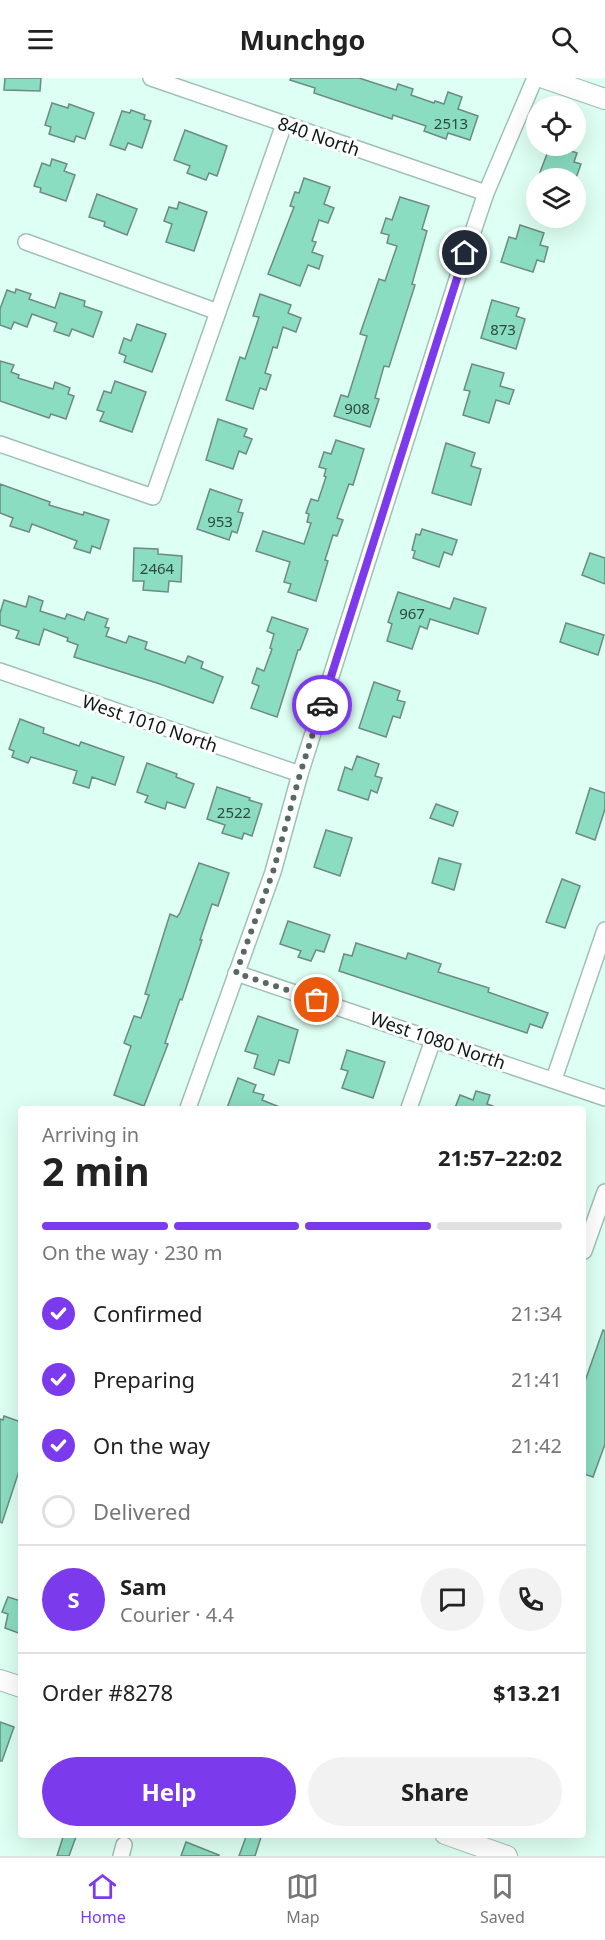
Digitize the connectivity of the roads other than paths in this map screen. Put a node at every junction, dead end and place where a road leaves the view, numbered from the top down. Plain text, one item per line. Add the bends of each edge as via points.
1 (151, 78) edge
2 (535, 78) edge
3 (544, 78) edge
4 (605, 99) edge
5 (284, 124) junction
6 (486, 193) junction
7 (26, 242) dead end
8 (218, 312) junction
9 (0, 444) edge
10 (0, 671) edge
11 (300, 774) junction
12 (605, 930) edge
13 (236, 973) junction
14 (433, 1040) junction
15 (554, 1079) junction
16 (605, 1098) edge
17 (189, 1106) edge
18 (411, 1106) edge
19 (605, 1192) edge
20 (586, 1245) edge
21 (0, 1680) edge
22 (18, 1686) edge
23 (457, 1838) edge
24 (507, 1856) edge

1 - 5 street, 840 North
2 - 6 street
3 - 4 street
5 - 6 street, 840 North
5 - 8 street
6 - 11 street
7 - 8 street
8 - 9 street via 153,496
10 - 11 street, West 1010 North
11 - 13 street via 273,872
12 - 15 street
13 - 14 street, West 1080 North
13 - 17 street
14 - 15 street, West 1080 North
14 - 18 street
15 - 16 street, West 1080 North
19 - 20 street
21 - 22 street
23 - 24 street

